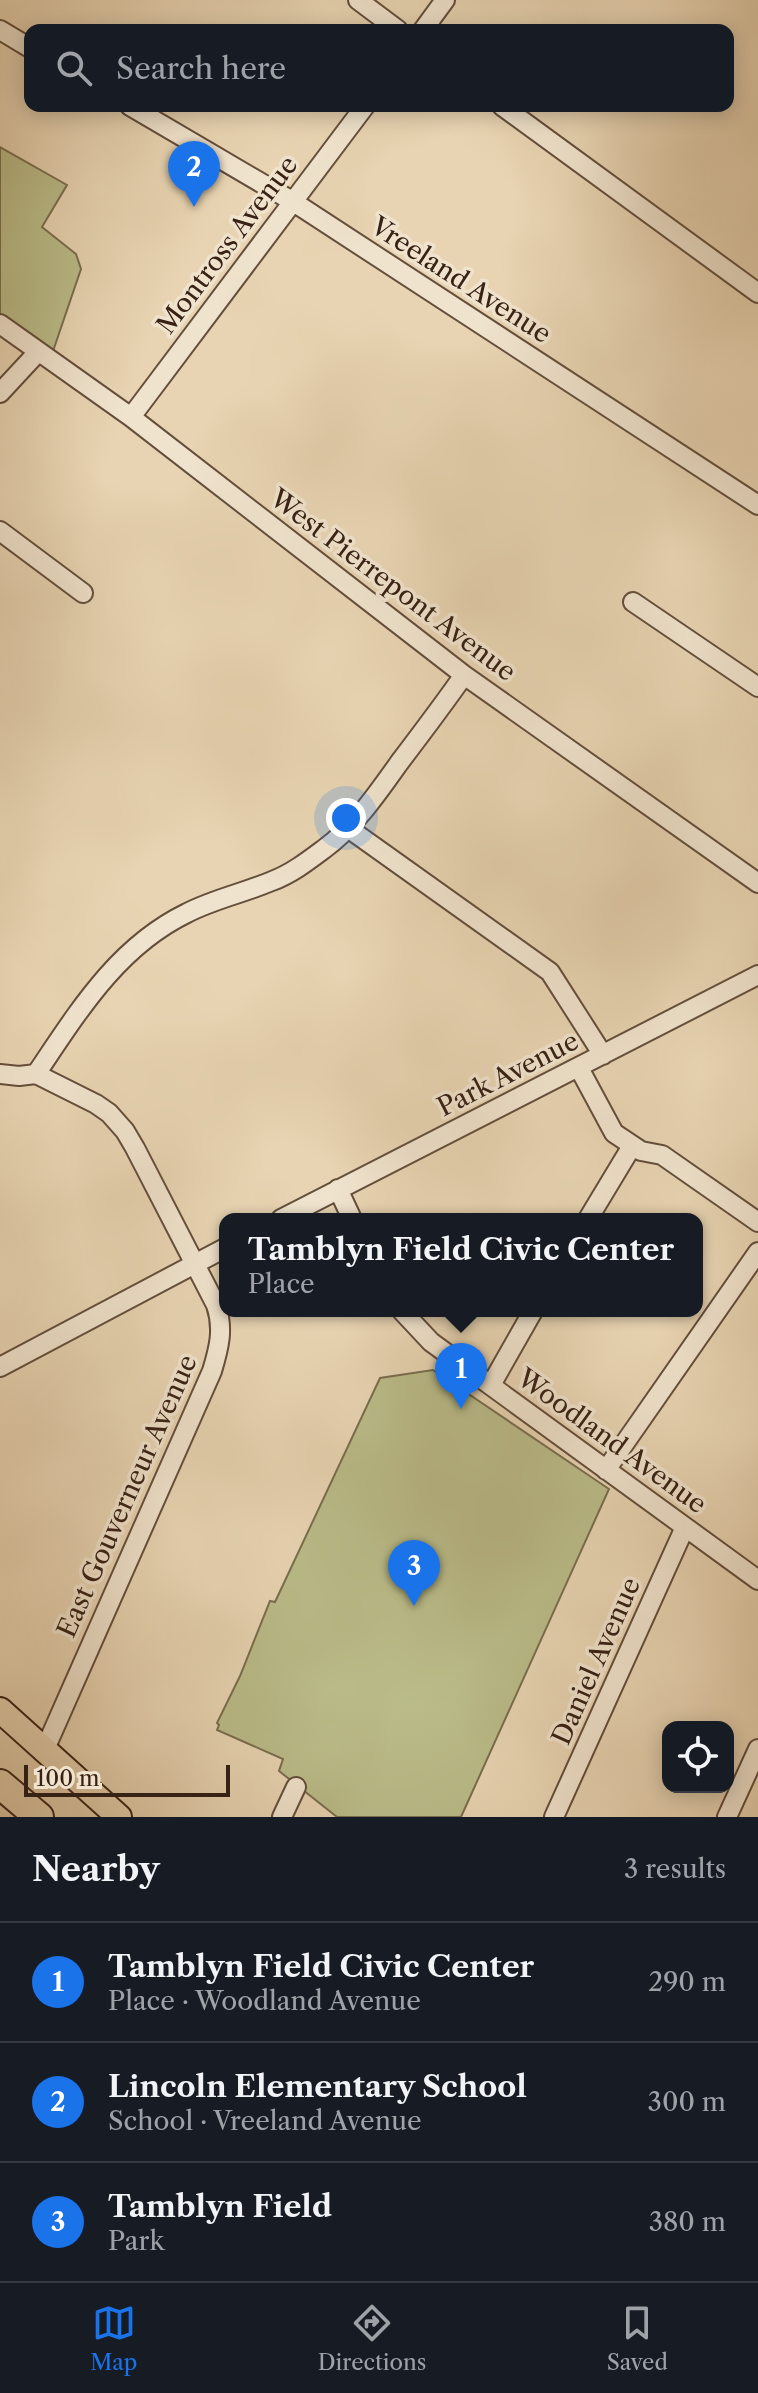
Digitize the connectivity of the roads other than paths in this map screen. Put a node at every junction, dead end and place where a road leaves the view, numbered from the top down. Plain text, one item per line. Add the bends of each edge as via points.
1 (358, 0) edge
2 (445, 0) edge
3 (390, 24) edge
4 (427, 24) edge
5 (0, 30) edge
6 (24, 44) edge
7 (140, 112) edge
8 (360, 112) edge
9 (510, 112) edge
10 (292, 201) junction
11 (758, 293) edge
12 (0, 324) edge
13 (38, 352) junction
14 (0, 393) edge
15 (131, 417) junction
16 (758, 505) edge
17 (0, 531) edge
18 (83, 593) dead end
19 (633, 602) dead end
20 (464, 675) junction
21 (758, 687) edge
22 (348, 828) junction
23 (758, 883) edge
24 (758, 975) edge
25 (603, 1055) junction
26 (579, 1068) junction
27 (0, 1074) edge
28 (36, 1074) junction
29 (632, 1146) junction
30 (338, 1189) junction
31 (292, 1213) edge
32 (349, 1213) edge
33 (592, 1213) edge
34 (758, 1222) edge
35 (219, 1251) edge
36 (758, 1252) edge
37 (194, 1263) junction
38 (219, 1315) edge
39 (220, 1317) edge
40 (408, 1317) edge
41 (530, 1317) edge
42 (0, 1367) edge
43 (491, 1385) junction
44 (606, 1470) junction
45 (685, 1527) junction
46 (758, 1580) edge
47 (0, 1710) edge
48 (45, 1749) junction
49 (758, 1749) edge
50 (0, 1784) edge
51 (296, 1787) dead end
52 (39, 1817) edge
53 (119, 1817) edge
54 (282, 1817) edge
55 (554, 1817) edge
56 (727, 1817) edge

1 - 3 street
2 - 4 street
5 - 6 street
7 - 10 street, Vreeland Avenue
8 - 10 street, Montross Avenue
9 - 11 street
10 - 15 street, Montross Avenue
10 - 16 street, Vreeland Avenue
12 - 13 street, West Pierrepont Avenue
13 - 14 street
13 - 15 street, West Pierrepont Avenue
15 - 20 street, West Pierrepont Avenue
17 - 18 street
19 - 21 street
20 - 22 street
20 - 23 street, West Pierrepont Avenue
22 - 25 street via 550,972
22 - 28 street via 299,867 185,914 137,945 97,985
24 - 25 street, Park Avenue
25 - 26 street, Park Avenue
26 - 29 street via 614,1133
26 - 30 street, Park Avenue
27 - 28 street
28 - 37 street, East Gouverneur Avenue via 96,1104 125,1131
29 - 33 street
29 - 34 street via 662,1155
30 - 31 street, Park Avenue
30 - 32 street
35 - 37 street
36 - 44 street
37 - 38 street, East Gouverneur Avenue
37 - 42 street
39 - 48 street, East Gouverneur Avenue via 215,1363
40 - 43 street, Woodland Avenue via 431,1342
41 - 43 street
43 - 44 street, Woodland Avenue
44 - 45 street, Woodland Avenue
45 - 46 street, Woodland Avenue
45 - 55 street, Daniel Avenue
47 - 48 main road
48 - 53 main road
49 - 56 street
50 - 52 highway
51 - 54 street

